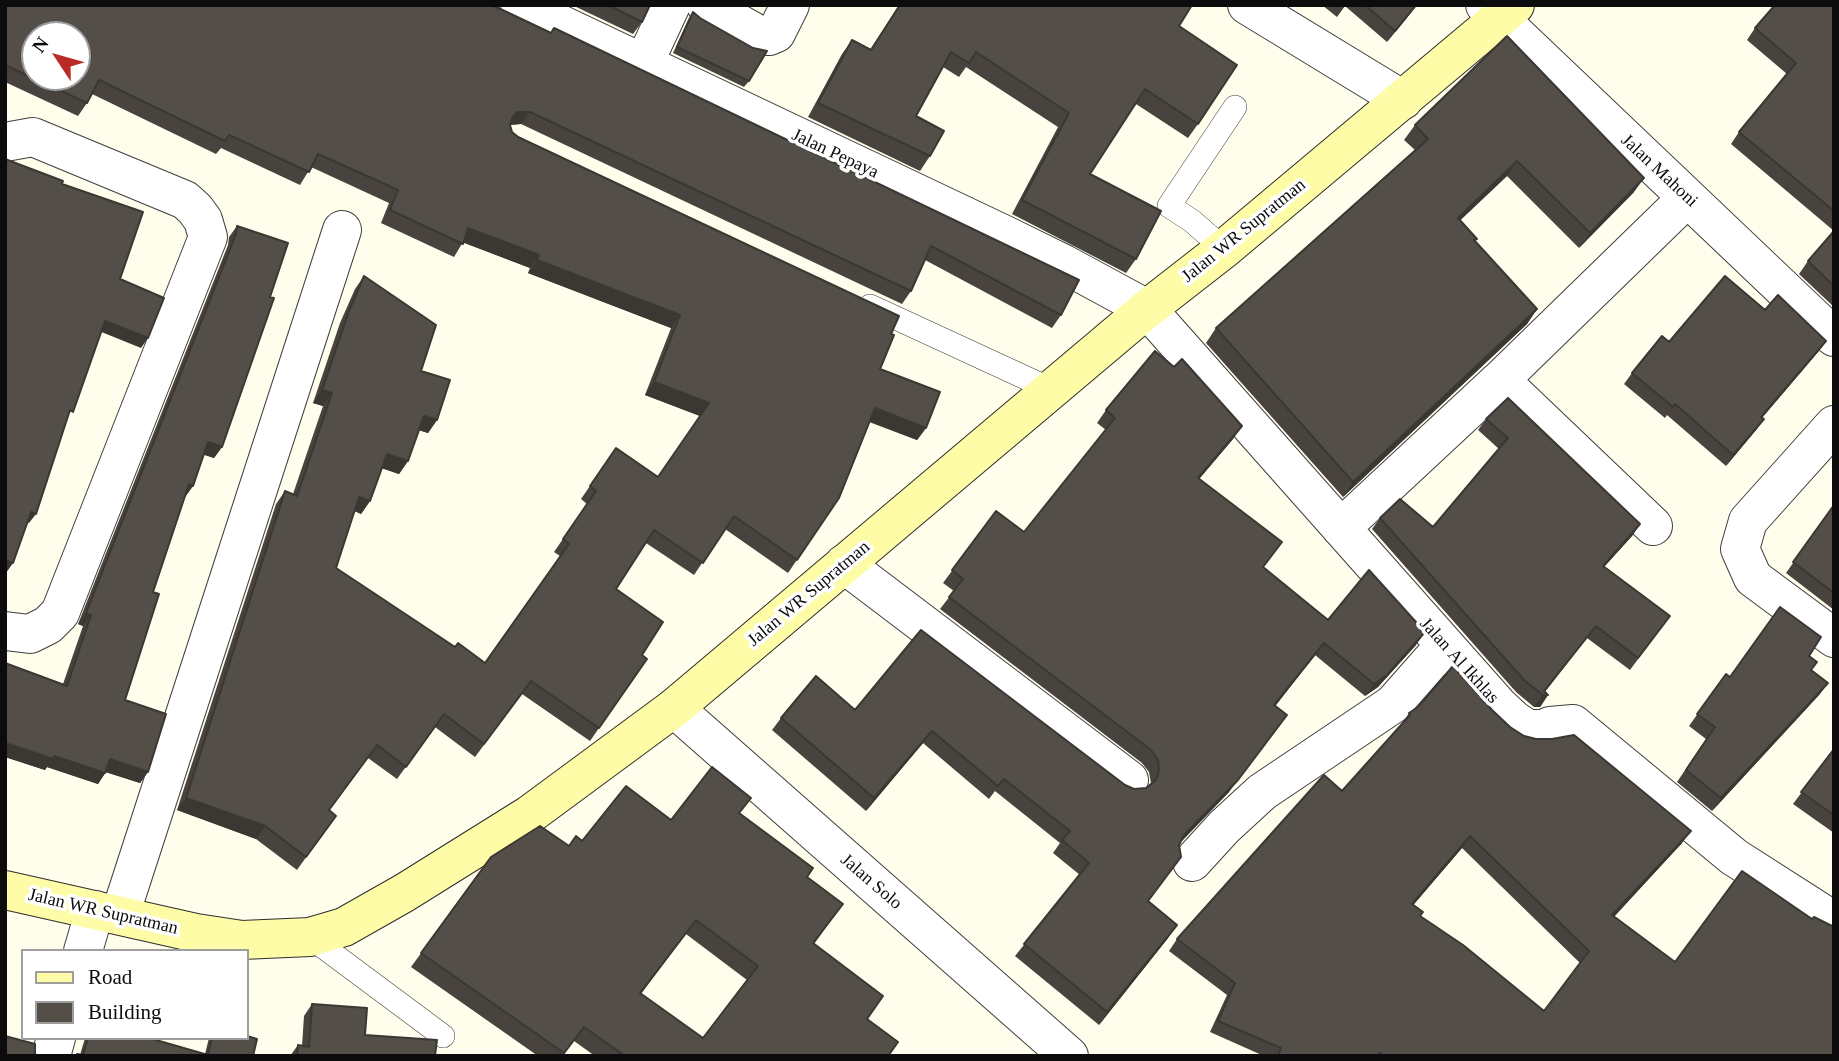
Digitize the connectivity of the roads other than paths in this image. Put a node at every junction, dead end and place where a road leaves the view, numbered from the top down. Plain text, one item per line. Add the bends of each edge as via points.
1 (520, 5) edge
2 (671, 5) edge
3 (706, 5) edge
4 (790, 5) edge
5 (1247, 5) edge
6 (1499, 10) edge
7 (644, 63) junction
8 (1403, 100) junction
9 (1235, 107) dead end
10 (5, 142) edge
11 (1687, 198) junction
12 (342, 230) dead end
13 (1224, 249) junction
14 (848, 295) edge
15 (1147, 309) junction
16 (1834, 337) edge
17 (1500, 380) junction
18 (1052, 390) junction
19 (1834, 425) edge
20 (1653, 526) dead end
21 (1341, 528) junction
22 (844, 564) junction
23 (5, 631) edge
24 (1834, 638) edge
25 (1445, 645) junction
26 (674, 708) junction
27 (1129, 780) dead end
28 (1192, 862) dead end
29 (5, 890) edge
30 (108, 913) junction
31 (1834, 921) edge
32 (310, 937) junction
33 (84, 949) edge
34 (443, 1036) dead end
35 (1069, 1056) edge

1 - 7 street, Jalan Pepaya
2 - 7 street
3 - 4 street via 769,36 776,33
5 - 8 street
6 - 8 main road, Jalan WR Supratman
6 - 11 street, Jalan Mahoni
7 - 15 street, Jalan Pepaya via 1052,258
8 - 13 main road, Jalan WR Supratman
9 - 13 lane via 1169,206
10 - 23 street via 33,137 185,200 203,220 208,237 60,613 30,634
11 - 16 street, Jalan Mahoni
11 - 17 street
12 - 30 street
13 - 15 main road, Jalan WR Supratman
14 - 18 lane
15 - 18 main road, Jalan WR Supratman
15 - 21 street, Jalan Al Ikhlas
17 - 20 street
17 - 21 street
18 - 22 main road, Jalan WR Supratman
19 - 24 street via 1748,521 1740,549 1753,578
21 - 25 street, Jalan Al Ikhlas
22 - 26 main road, Jalan WR Supratman
22 - 27 street
25 - 28 street via 1393,704 1262,792
25 - 31 street, Jalan Al Ikhlas via 1514,720 1528,729 1573,724 1734,857
26 - 32 main road, Jalan WR Supratman via 507,829 344,927
26 - 35 street, Jalan Solo
29 - 30 main road, Jalan WR Supratman
30 - 32 main road, Jalan WR Supratman via 242,940
30 - 33 street
32 - 34 lane

